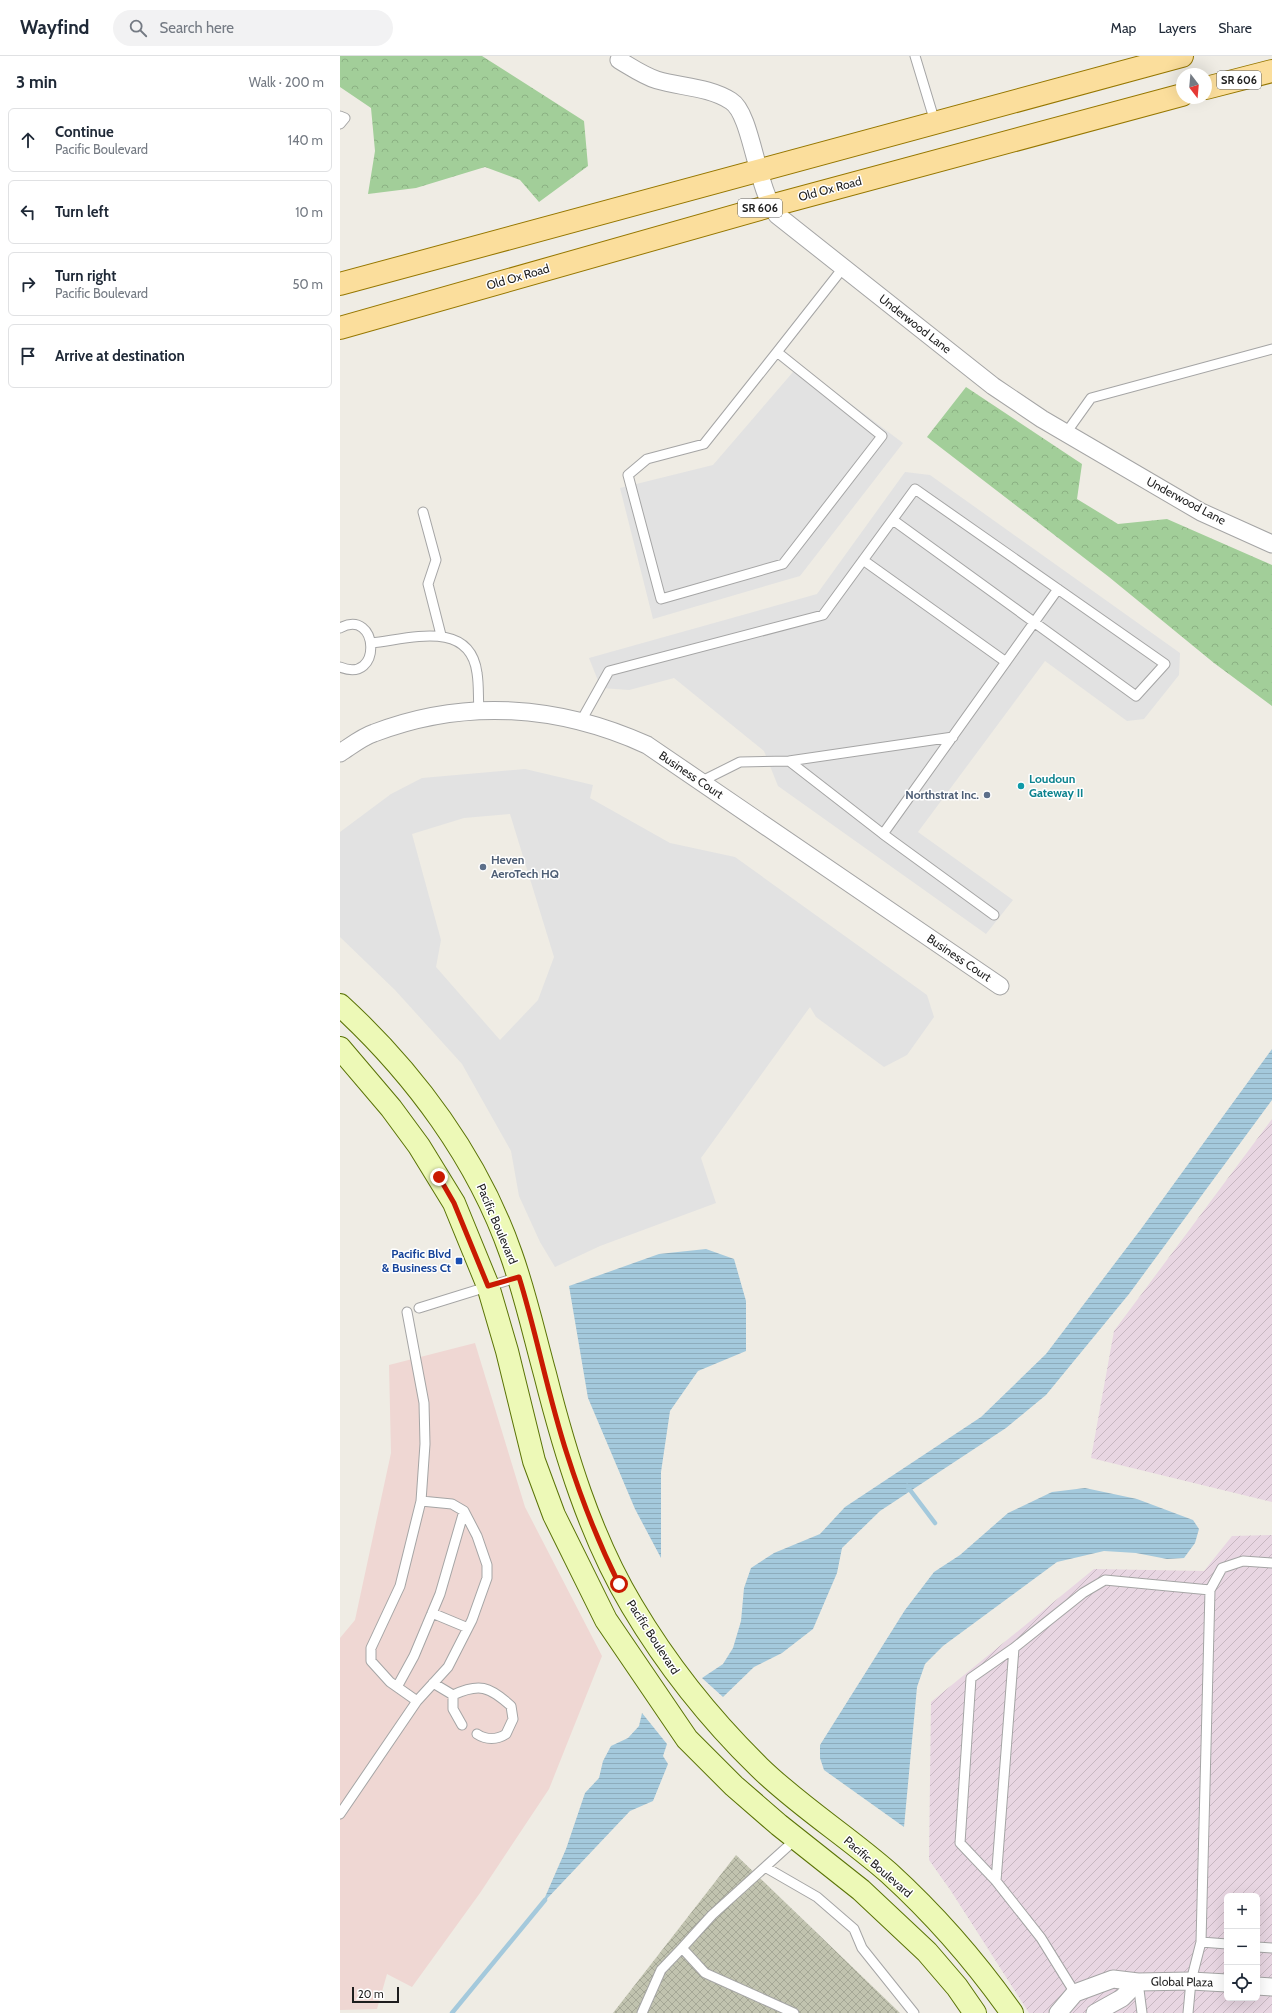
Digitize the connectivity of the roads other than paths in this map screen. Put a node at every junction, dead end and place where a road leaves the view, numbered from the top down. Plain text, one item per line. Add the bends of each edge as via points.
1 (915, 56) edge
2 (1182, 56) edge
3 (621, 58) edge
4 (1272, 71) edge
5 (1212, 86) edge
6 (1176, 97) edge
7 (340, 116) edge
8 (935, 122) junction
9 (340, 124) edge
10 (758, 171) junction
11 (770, 206) junction
12 (843, 268) junction
13 (340, 284) edge
14 (340, 328) edge
15 (1272, 349) edge
16 (777, 352) junction
17 (1066, 433) junction
18 (423, 512) dead end
19 (893, 520) junction
20 (1272, 544) edge
21 (864, 560) junction
22 (1058, 590) junction
23 (1034, 622) junction
24 (340, 628) edge
25 (441, 635) junction
26 (372, 643) junction
27 (1006, 662) junction
28 (340, 667) edge
29 (479, 710) junction
30 (581, 721) junction
31 (953, 737) junction
32 (340, 753) edge
33 (790, 761) junction
34 (700, 782) junction
35 (883, 834) junction
36 (994, 915) dead end
37 (1000, 986) dead end
38 (340, 1006) edge
39 (340, 1048) edge
40 (519, 1277) junction
41 (488, 1286) junction
42 (419, 1308) dead end
43 (407, 1312) dead end
44 (421, 1501) junction
45 (464, 1511) junction
46 (1272, 1563) edge
47 (1210, 1590) junction
48 (432, 1613) junction
49 (468, 1628) junction
50 (1014, 1648) junction
51 (433, 1683) junction
52 (397, 1687) junction
53 (453, 1694) junction
54 (417, 1701) junction
55 (462, 1725) dead end
56 (477, 1734) dead end
57 (340, 1814) edge
58 (796, 1839) junction
59 (764, 1868) junction
60 (996, 1881) junction
61 (1201, 1942) junction
62 (1224, 1944) edge
63 (1260, 1946) edge
64 (682, 1948) junction
65 (1272, 1948) edge
66 (1191, 1981) junction
67 (1138, 1982) junction
68 (1224, 1983) edge
69 (1260, 1986) edge
70 (1272, 1987) edge
71 (1075, 1993) junction
72 (642, 2013) edge
73 (794, 2013) edge
74 (914, 2013) edge
75 (975, 2013) edge
76 (1012, 2013) edge
77 (1058, 2013) edge
78 (1095, 2013) edge
79 (1142, 2013) edge
80 (1188, 2013) edge

1 - 8 lane
2 - 8 main road
3 - 10 street, Underwood Lane via 657,80 714,93 732,101 741,111
4 - 5 main road, SR 606
6 - 11 main road, Old Ox Road / SR 606
7 - 9 lane via 345,118
8 - 10 main road
10 - 11 street, Underwood Lane
10 - 13 main road
11 - 12 street, Underwood Lane via 793,229
11 - 14 main road, Old Ox Road / SR 606
12 - 16 lane
12 - 17 street, Underwood Lane via 993,386
15 - 17 lane via 1091,398
16 - 16 lane via 882,436 783,564 661,599 628,475 648,459 704,444
17 - 20 street, Underwood Lane via 1201,512
18 - 25 lane via 436,560 428,584
19 - 21 lane
19 - 22 lane via 915,489
19 - 23 lane
21 - 27 lane
21 - 30 lane via 823,615 609,671
22 - 23 lane
22 - 23 lane via 1165,664 1136,696
23 - 27 lane
24 - 26 lane via 356,626 368,634
25 - 26 lane
25 - 29 lane via 455,639 474,659
26 - 28 lane via 371,653 362,666 348,669
27 - 31 lane
29 - 30 street, Business Court via 538,713
29 - 32 street, Business Court via 416,719 373,733
30 - 34 street, Business Court via 616,731 647,745
31 - 33 lane
31 - 35 lane
33 - 34 lane via 740,762
33 - 35 lane
34 - 37 street, Business Court
35 - 36 lane
38 - 40 main road, Pacific Boulevard via 363,1026 392,1058 449,1132 486,1193
39 - 41 main road via 392,1108 439,1177 454,1203
40 - 41 lane
40 - 76 main road, Pacific Boulevard via 567,1454 603,1550 632,1607 713,1720 761,1768 887,1872 923,1906 957,1943
41 - 42 lane
41 - 58 main road via 534,1461 554,1516 606,1620 687,1739 734,1786
43 - 44 lane via 424,1403 425,1444
44 - 45 lane via 452,1504
44 - 52 lane via 400,1586 371,1648 371,1661
45 - 48 lane
45 - 49 lane via 477,1536 487,1565 486,1578
46 - 47 lane via 1243,1561 1222,1568
47 - 50 lane via 1105,1580 1084,1593
47 - 61 lane
48 - 49 lane
48 - 52 lane via 414,1656
49 - 51 lane via 448,1667
50 - 60 lane
50 - 60 lane via 971,1678 960,1843
51 - 53 lane
51 - 54 lane
52 - 54 lane
53 - 55 lane via 453,1709
53 - 56 lane via 469,1688 484,1687 510,1706 513,1719 506,1734 494,1739 483,1738
54 - 57 lane
58 - 59 lane
58 - 75 main road via 861,1890 927,1952
59 - 64 lane via 712,1915
59 - 74 lane via 817,1897 854,1929 862,1948
60 - 71 lane via 1041,1938
61 - 62 lane
61 - 66 lane
63 - 65 lane
64 - 72 lane via 661,1970
64 - 73 lane via 705,1974
66 - 67 street, Global Plaza
66 - 68 street, Global Plaza
66 - 80 lane
67 - 71 street, Global Plaza via 1113,1979
67 - 78 street, Global Plaza via 1122,1998
67 - 79 lane
69 - 70 street
71 - 77 street, Global Plaza

